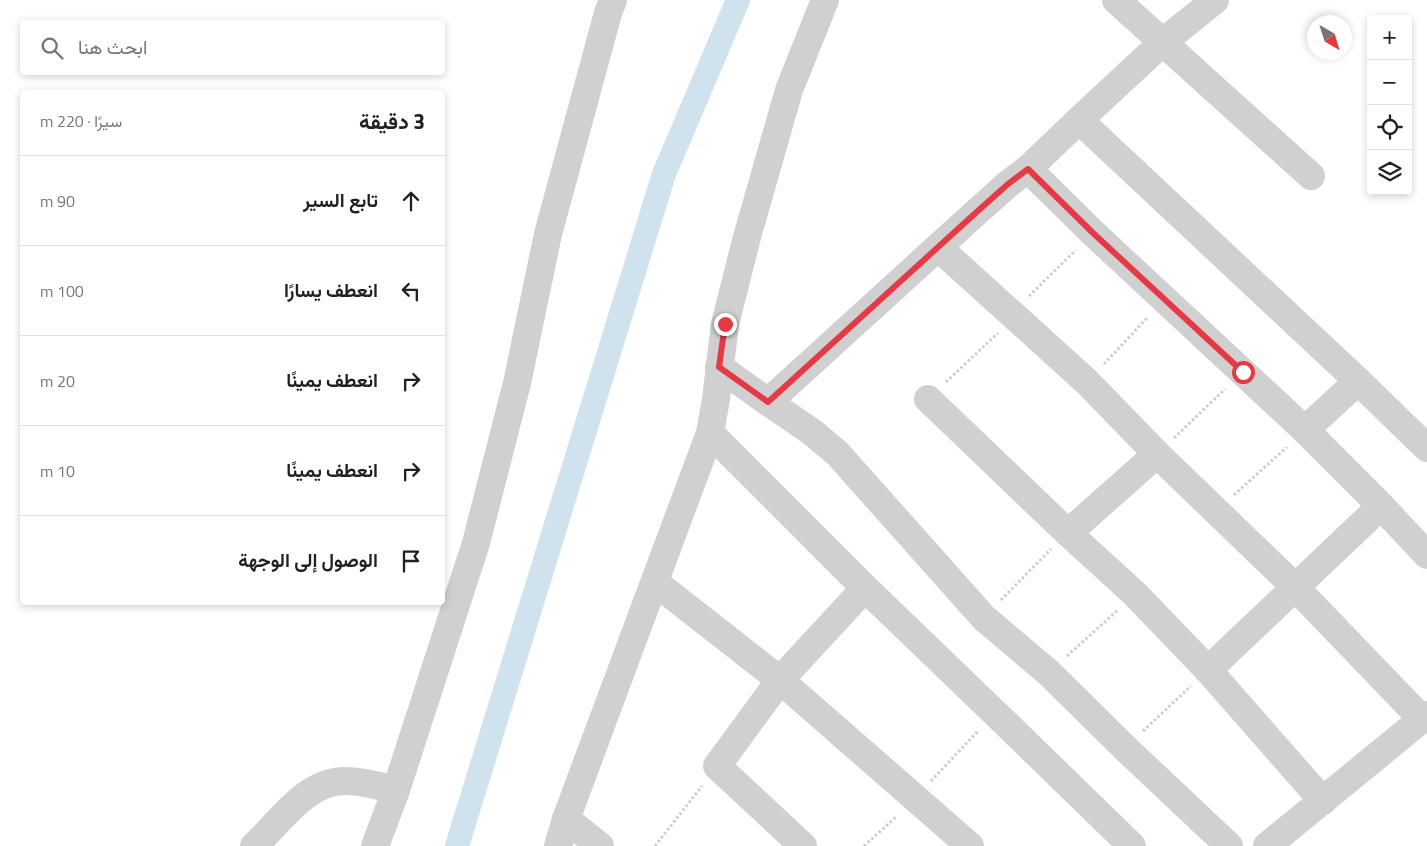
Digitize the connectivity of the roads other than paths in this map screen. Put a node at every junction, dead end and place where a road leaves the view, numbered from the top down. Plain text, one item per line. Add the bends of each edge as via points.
1 (613, 0) edge
2 (824, 0) edge
3 (1116, 0) edge
4 (1215, 0) edge
5 (1163, 42) junction
6 (1079, 120) junction
7 (1028, 169) junction
8 (1311, 176) dead end
9 (939, 248) junction
10 (719, 367) junction
11 (1358, 381) junction
12 (928, 399) road end
13 (768, 402) junction
14 (1306, 430) junction
15 (710, 433) junction
16 (1427, 448) edge
17 (1157, 454) junction
18 (1381, 506) junction
19 (1068, 533) junction
20 (1427, 555) edge
21 (656, 583) junction
22 (1296, 586) junction
23 (864, 588) junction
24 (1208, 670) junction
25 (780, 680) junction
26 (1425, 717) edge
27 (396, 790) junction
28 (1323, 801) junction
29 (566, 819) junction
30 (254, 846) edge
31 (375, 846) edge
32 (558, 846) edge
33 (600, 846) edge
34 (803, 846) edge
35 (970, 846) edge
36 (1132, 846) edge
37 (1230, 846) edge
38 (1267, 846) edge

1 - 27 street via 548,234 517,383 476,543
2 - 10 street via 789,90 752,218 725,324
3 - 5 street
4 - 5 street
5 - 6 street
5 - 8 street
6 - 7 street
6 - 11 street
7 - 9 street
7 - 14 street
9 - 13 street
9 - 17 street via 1087,382
10 - 13 street
10 - 15 street
11 - 14 street
11 - 16 street
12 - 19 street
13 - 37 street via 838,454 984,618 1049,673
14 - 18 street
15 - 21 street
15 - 23 street
17 - 19 street
17 - 22 street
18 - 20 street
18 - 22 street
19 - 24 street via 1135,594
21 - 25 street
21 - 29 street
22 - 24 street
22 - 26 street
23 - 25 street
23 - 36 street
24 - 28 street
25 - 34 street via 717,766
25 - 35 street
26 - 28 street
27 - 30 street via 346,781 326,784 303,797
27 - 31 street
28 - 38 street
29 - 32 street
29 - 33 street

